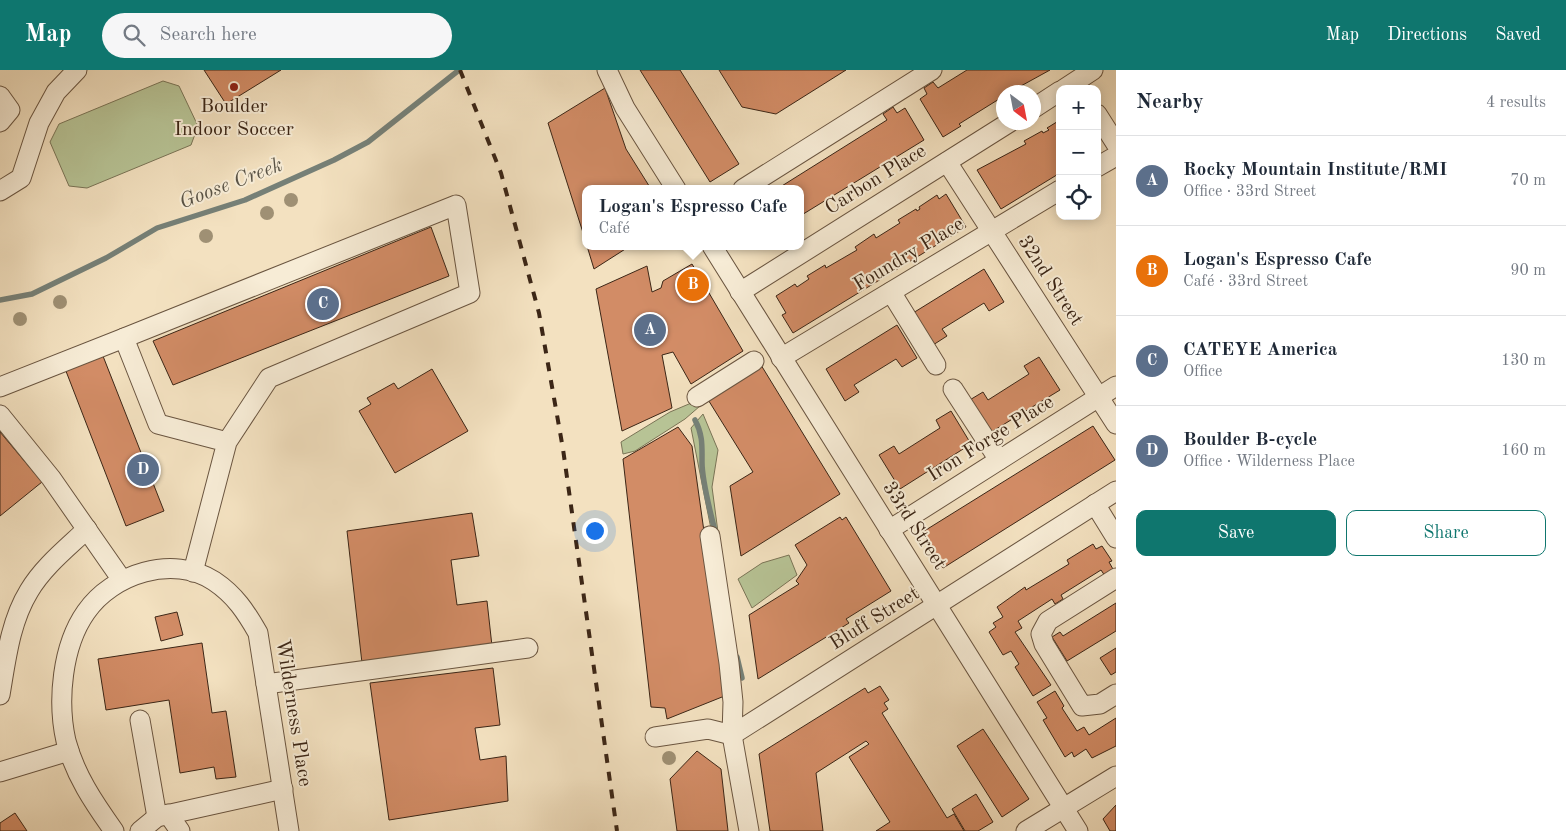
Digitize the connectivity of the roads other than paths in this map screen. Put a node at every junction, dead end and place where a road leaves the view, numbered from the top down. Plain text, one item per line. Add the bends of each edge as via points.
1 (77, 70) edge
2 (607, 70) edge
3 (932, 70) edge
4 (1093, 70) edge
5 (1072, 82) edge
6 (1056, 94) edge
7 (0, 96) edge
8 (1041, 103) edge
9 (1101, 120) edge
10 (0, 122) edge
11 (997, 130) edge
12 (1116, 144) edge
13 (1116, 156) edge
14 (947, 162) junction
15 (1101, 165) edge
16 (673, 185) edge
17 (749, 185) edge
18 (0, 191) edge
19 (1056, 192) edge
20 (991, 231) junction
21 (714, 250) edge
22 (740, 292) junction
23 (891, 292) junction
24 (124, 338) junction
25 (781, 358) junction
26 (754, 362) dead end
27 (936, 364) dead end
28 (1116, 386) edge
29 (0, 387) edge
30 (953, 389) dead end
31 (696, 397) dead end
32 (1098, 397) junction
33 (0, 415) edge
34 (1116, 424) edge
35 (227, 442) junction
36 (999, 460) junction
37 (1116, 491) edge
38 (1095, 504) junction
39 (87, 529) junction
40 (889, 530) junction
41 (710, 536) dead end
42 (1116, 538) edge
43 (193, 572) junction
44 (1116, 578) edge
45 (122, 580) junction
46 (938, 606) junction
47 (528, 648) dead end
48 (266, 684) junction
49 (1116, 694) edge
50 (0, 695) edge
51 (140, 720) dead end
52 (732, 735) junction
53 (655, 737) dead end
54 (69, 751) junction
55 (0, 772) edge
56 (1116, 776) edge
57 (282, 789) junction
58 (1064, 808) junction
59 (162, 816) junction
60 (114, 831) edge
61 (140, 831) edge
62 (180, 831) edge
63 (289, 831) edge
64 (749, 831) edge
65 (1026, 831) edge
66 (1078, 831) edge

1 - 18 street via 56,92 39,123 21,178
2 - 16 street via 625,108
3 - 17 street
4 - 5 street
6 - 8 street
7 - 10 street via 10,110
9 - 12 street
11 - 14 street, Carbon Place
13 - 15 street
14 - 20 street, 32nd Street
14 - 22 street, Carbon Place
19 - 20 street, Foundry Place
20 - 23 street, Foundry Place
20 - 32 street, 32nd Street
21 - 22 street, 33rd Street
22 - 25 street, 33rd Street
23 - 25 street, Foundry Place
23 - 27 street
24 - 29 street
24 - 35 street via 158,424
24 - 35 street via 456,205 470,293 269,378
25 - 40 street, 33rd Street
26 - 31 street
28 - 32 street, Iron Forge Place
30 - 36 street
32 - 34 street, 32nd Street
32 - 36 street, Iron Forge Place
33 - 39 street
35 - 43 street
36 - 40 street, Iron Forge Place
37 - 38 street, Bluff Street
38 - 42 street
38 - 46 street, Bluff Street
39 - 45 street
39 - 50 street via 48,567 29,591 14,624
40 - 46 street, 33rd Street
41 - 52 street via 729,663
43 - 45 street, Wilderness Place via 166,569
43 - 48 street, Wilderness Place via 213,580 244,608 258,633
44 - 49 street via 1048,621 1041,634 1082,706 1100,704
45 - 54 street, Wilderness Place via 86,612 64,660 63,697
46 - 52 street, Bluff Street
46 - 58 street, 33rd Street
47 - 48 street
48 - 57 street, Wilderness Place
51 - 59 street
52 - 53 street via 708,729
52 - 64 street
54 - 55 street
54 - 60 street, Wilderness Place via 81,782
56 - 58 street
57 - 59 street
57 - 63 street, Wilderness Place
58 - 65 street
58 - 66 street, 33rd Street
59 - 61 street
59 - 62 street

